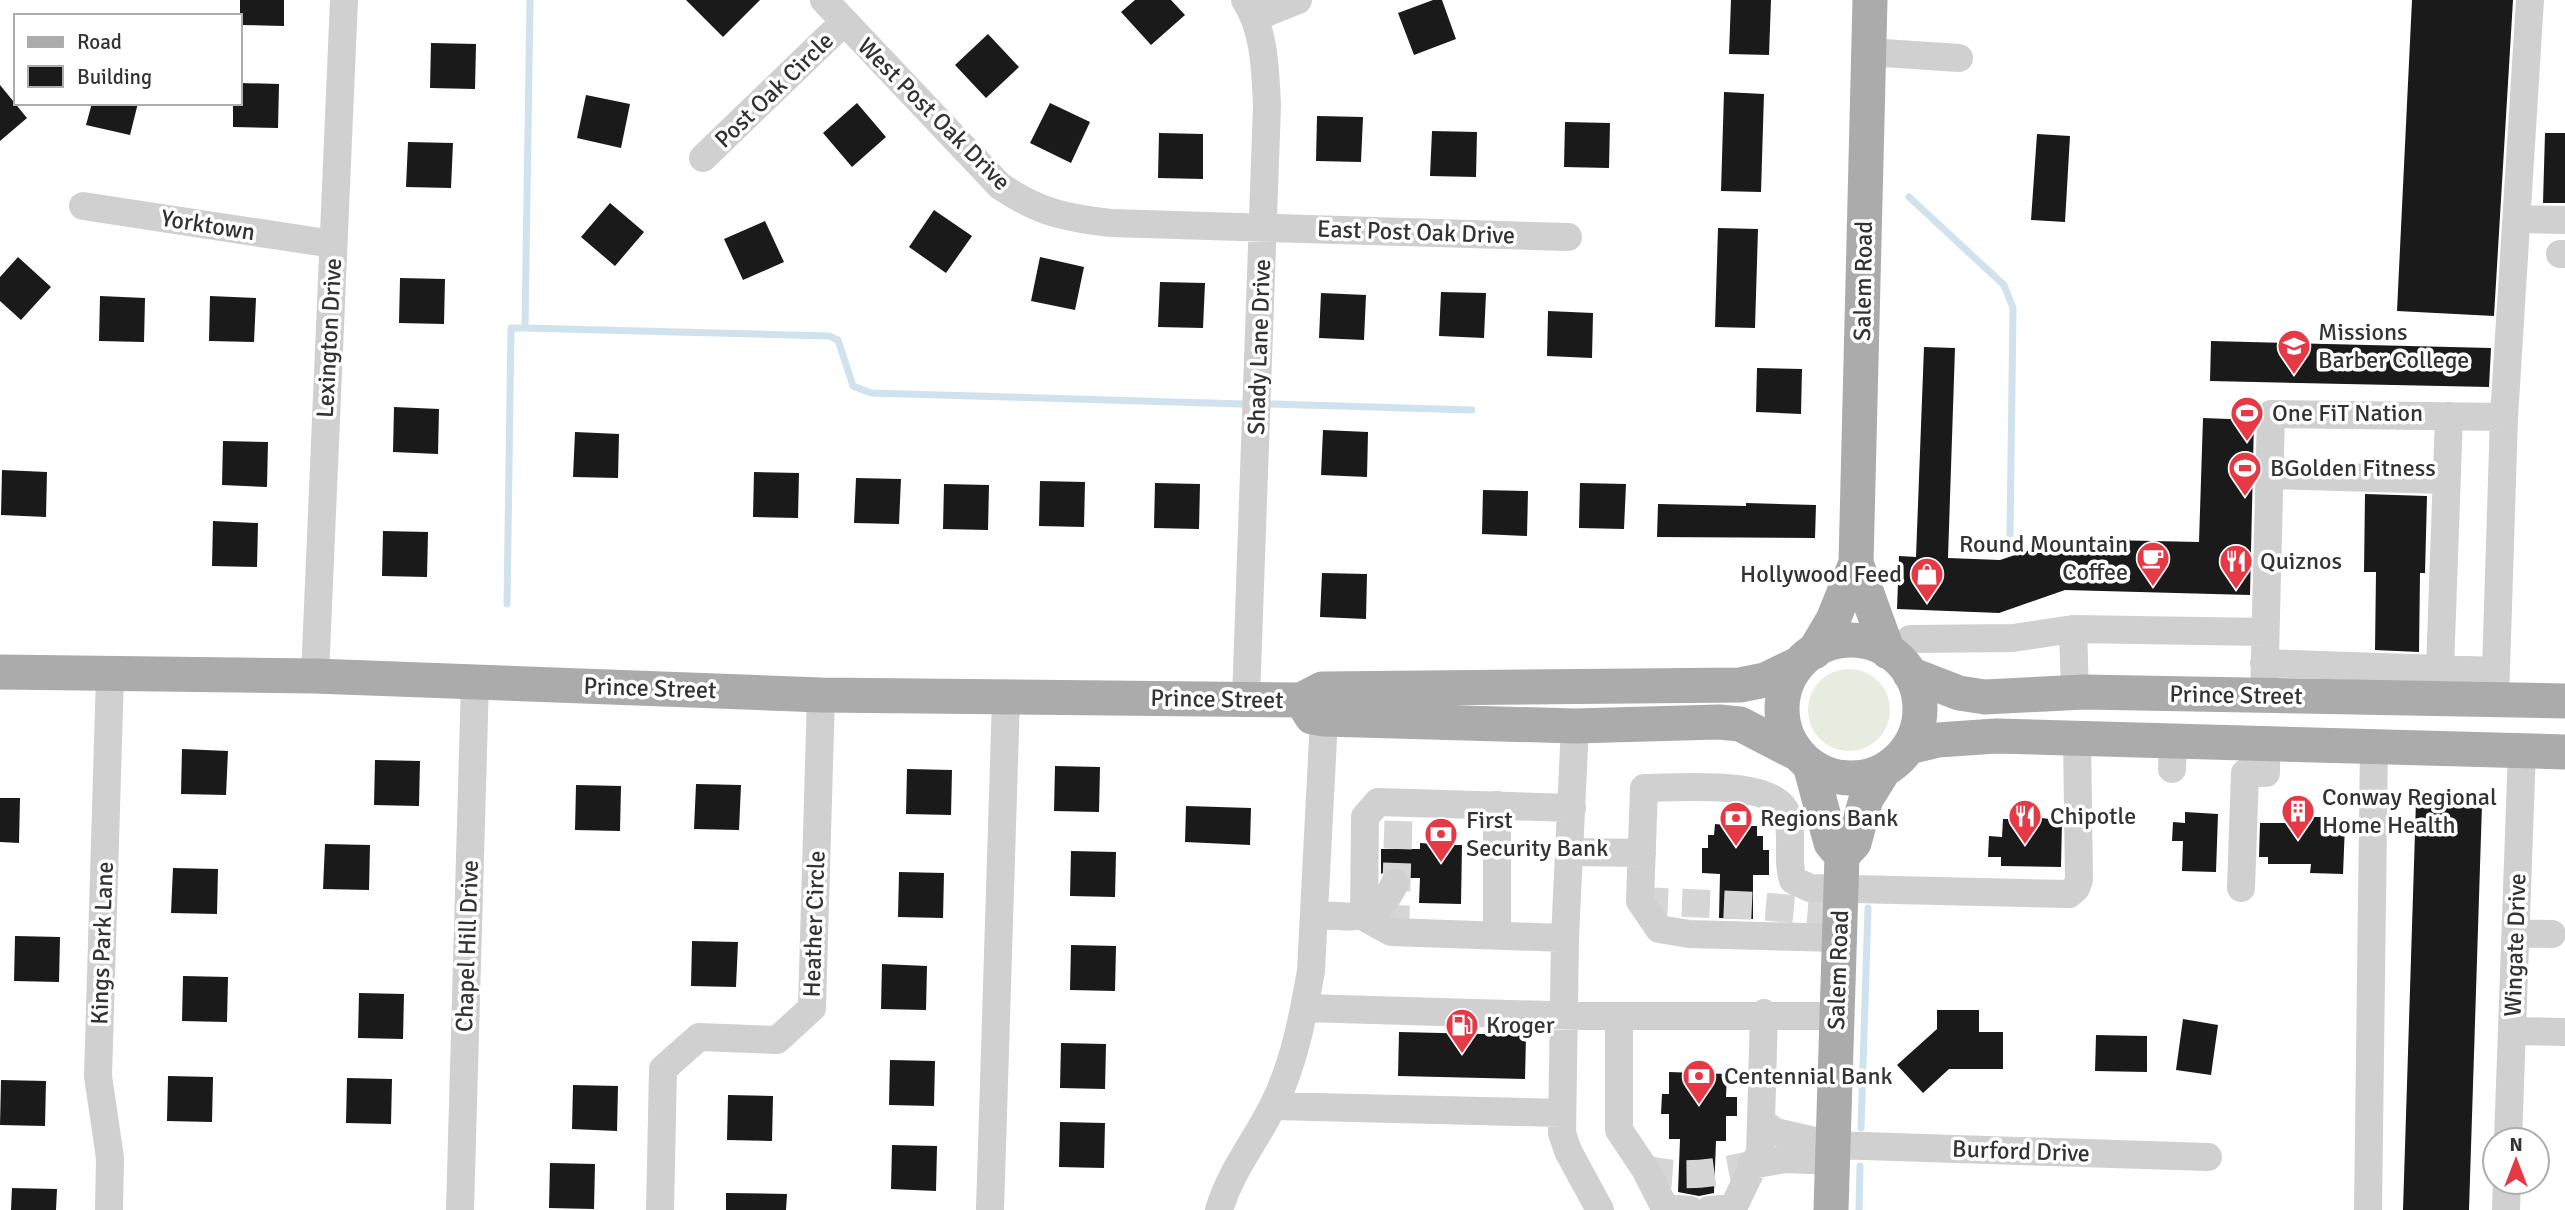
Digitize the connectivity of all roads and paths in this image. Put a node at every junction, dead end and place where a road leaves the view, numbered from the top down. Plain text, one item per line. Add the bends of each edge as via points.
1 (344, 0) edge
2 (824, 0) edge
3 (1298, 0) edge
4 (1870, 0) edge
5 (2530, 0) edge
6 (1250, 8) edge
7 (844, 22) junction
8 (1868, 52) junction
9 (1959, 58) dead end
10 (703, 158) dead end
11 (83, 206) dead end
12 (2519, 219) junction
13 (2565, 220) edge
14 (1264, 228) junction
15 (1568, 237) dead end
16 (333, 244) junction
17 (2449, 416) junction
18 (2504, 417) junction
19 (2269, 475) junction
20 (2446, 480) junction
21 (1856, 563) junction
22 (2073, 629) junction
23 (2265, 632) junction
24 (1805, 658) junction
25 (1897, 660) junction
26 (2440, 669) junction
27 (0, 672) edge
28 (110, 675) junction
29 (315, 676) junction
30 (2264, 679) junction
31 (475, 681) junction
32 (2495, 686) junction
33 (2075, 693) junction
34 (821, 695) junction
35 (1006, 698) junction
36 (1246, 699) junction
37 (2565, 701) edge
38 (1312, 709) junction
39 (2565, 722) edge
40 (1575, 726) junction
41 (2077, 737) junction
42 (2116, 739) junction
43 (2374, 745) junction
44 (1909, 747) junction
45 (2522, 750) junction
46 (2565, 752) edge
47 (1804, 759) junction
48 (2271, 763) junction
49 (1884, 770) junction
50 (1497, 805) junction
51 (1572, 808) junction
52 (1571, 852) junction
53 (1642, 853) junction
54 (1842, 873) junction
55 (1395, 883) dead end
56 (2241, 888) dead end
57 (1314, 915) junction
58 (1364, 917) junction
59 (2516, 933) junction
60 (2552, 934) dead end
61 (1497, 935) junction
62 (1565, 938) junction
63 (1839, 938) junction
64 (1305, 1008) junction
65 (1763, 1013) junction
66 (1563, 1016) junction
67 (1837, 1016) junction
68 (1619, 1017) junction
69 (2512, 1031) junction
70 (2565, 1032) edge
71 (1273, 1106) junction
72 (1562, 1113) junction
73 (1761, 1121) junction
74 (2509, 1126) edge
75 (1833, 1153) junction
76 (2208, 1157) dead end
77 (1751, 1165) junction
78 (109, 1210) edge
79 (460, 1210) edge
80 (660, 1210) edge
81 (990, 1210) edge
82 (1219, 1210) edge
83 (1600, 1210) edge
84 (1690, 1210) edge
85 (1709, 1210) edge
86 (1831, 1210) edge
87 (2368, 1210) edge

1 - 16 street, Lexington Drive
2 - 7 street, West Post Oak Drive
3 - 6 street
4 - 8 main road, Salem Road
5 - 12 street
6 - 14 street, Shady Lane Drive via 1262,44 1268,106
7 - 10 street, Post Oak Circle
7 - 14 street, West Post Oak Drive via 1000,186 1027,204 1062,217 1111,223
8 - 9 street
8 - 21 main road, Salem Road
11 - 16 street, Yorktown
12 - 13 street
12 - 18 street
14 - 15 street, East Post Oak Drive
14 - 36 street, Shady Lane Drive
16 - 29 street, Lexington Drive
17 - 18 street
17 - 19 street via 2271,414
17 - 20 street
18 - 32 street
19 - 20 street
19 - 23 street
20 - 26 street
21 - 24 main road, Salem Road via 1829,629
21 - 25 main road, Salem Road
22 - 23 street
22 - 25 street via 2013,638 1910,639
22 - 33 street
23 - 30 street
24 - 25 main road via 1826,645 1851,641 1864,642
24 - 38 main road via 1765,680 1740,685 1461,688 1438,700 1348,699
24 - 47 main road via 1784,692 1782,718
25 - 33 main road, Prince Street via 1959,694
25 - 44 main road via 1920,711
26 - 30 street
26 - 32 street
27 - 28 main road, Prince Street
28 - 29 main road, Prince Street
28 - 78 street, Kings Park Lane via 98,1076 110,1158
29 - 31 main road, Prince Street
30 - 32 main road, Prince Street
30 - 33 main road, Prince Street
30 - 42 main road via 2245,715 2222,723 2138,723
31 - 34 main road, Prince Street
31 - 79 street, Chapel Hill Drive
32 - 37 main road, Prince Street
34 - 35 main road, Prince Street
34 - 80 street, Heather Circle via 812,1008 777,1040 699,1037 663,1069
35 - 36 main road, Prince Street
35 - 81 street
36 - 38 main road, Prince Street
38 - 40 main road, Prince Street
38 - 57 street
39 - 45 main road via 2538,726
40 - 47 main road, Prince Street via 1740,724
40 - 51 street
41 - 42 main road, Prince Street
41 - 44 main road, Prince Street via 1971,736
41 - 54 street via 2079,880 2069,894
42 - 48 main road, Prince Street via 2173,754
43 - 45 main road, Prince Street
43 - 48 main road, Prince Street
43 - 87 street
44 - 49 main road
45 - 46 main road, Prince Street
45 - 59 street, Wingate Drive via 2532,814
47 - 49 main road via 1821,772 1846,778
47 - 54 main road, Salem Road
48 - 56 street via 2245,773
49 - 54 main road, Salem Road via 1866,799
50 - 51 street
50 - 58 street via 1378,802 1365,817
50 - 61 street
51 - 52 street
52 - 53 street
52 - 62 street
53 - 54 street via 1644,788 1756,790 1777,798 1787,813 1793,880 1811,888
53 - 63 street via 1640,901 1659,929
54 - 63 main road, Salem Road
55 - 58 street via 1378,911
57 - 58 street
57 - 64 street
58 - 61 street via 1391,932
59 - 60 street
59 - 69 street, Wingate Drive
61 - 62 street
62 - 66 street
63 - 67 main road, Salem Road
64 - 66 street
64 - 71 street
65 - 67 street
65 - 68 street
65 - 73 street
66 - 68 street
66 - 72 street
67 - 75 main road, Salem Road
68 - 84 street via 1619,1130 1664,1208
69 - 70 street
69 - 74 street, Wingate Drive
71 - 72 street
71 - 82 street via 1228,1181
72 - 83 street via 1568,1151
73 - 75 street via 1775,1132
73 - 77 street via 1760,1152
75 - 76 street, Burford Drive
75 - 77 street
75 - 86 main road, Salem Road
77 - 85 street via 1733,1208

